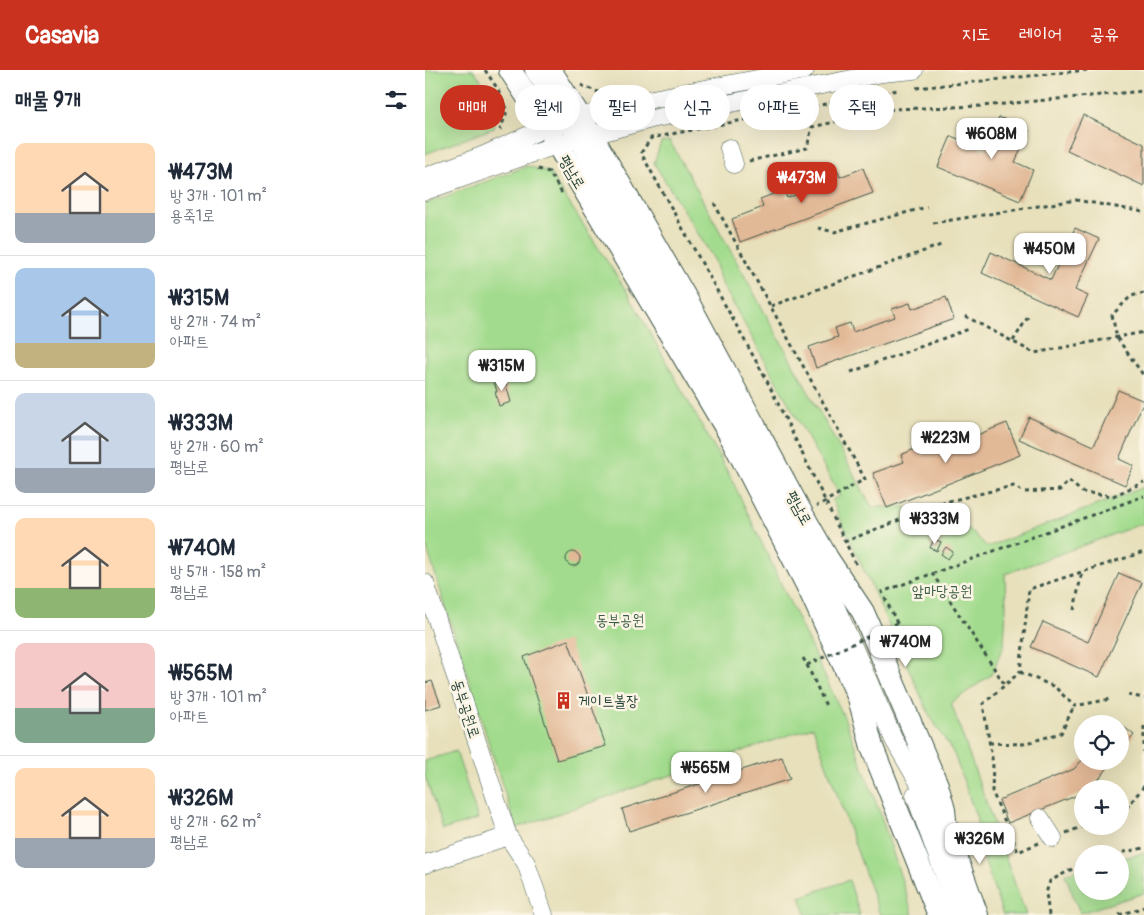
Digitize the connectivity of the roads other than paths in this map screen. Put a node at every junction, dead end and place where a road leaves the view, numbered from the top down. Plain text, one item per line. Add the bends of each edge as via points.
1 (510, 70) edge
2 (522, 70) edge
3 (533, 70) edge
4 (550, 70) edge
5 (805, 70) edge
6 (914, 70) edge
7 (568, 132) junction
8 (425, 177) edge
9 (425, 191) edge
10 (806, 521) junction
11 (824, 580) junction
12 (425, 583) edge
13 (859, 698) junction
14 (873, 719) junction
15 (1040, 818) dead end
16 (947, 829) junction
17 (508, 836) junction
18 (1053, 838) road end
19 (425, 864) edge
20 (544, 915) edge
21 (939, 915) edge
22 (959, 915) edge
23 (977, 915) edge

1 - 7 main road, 평남로
2 - 7 street
3 - 7 street
4 - 7 main road, 평남로
5 - 7 street via 627,104
6 - 7 street via 882,72 651,119
7 - 8 street via 482,156
7 - 9 street
7 - 10 main road, 평남로 via 689,304
7 - 11 street
7 - 13 main road, 평남로 via 811,591
7 - 14 street via 816,582
10 - 11 street
10 - 16 main road, 평남로 via 863,612 937,785
11 - 16 street via 893,740 926,800
12 - 17 street, 동부공원로
13 - 14 street
13 - 21 main road, 평남로 via 872,747
14 - 22 street via 914,792
15 - 18 street
16 - 23 main road, 평남로
17 - 19 street
17 - 20 street, 동부공원로 via 526,863

